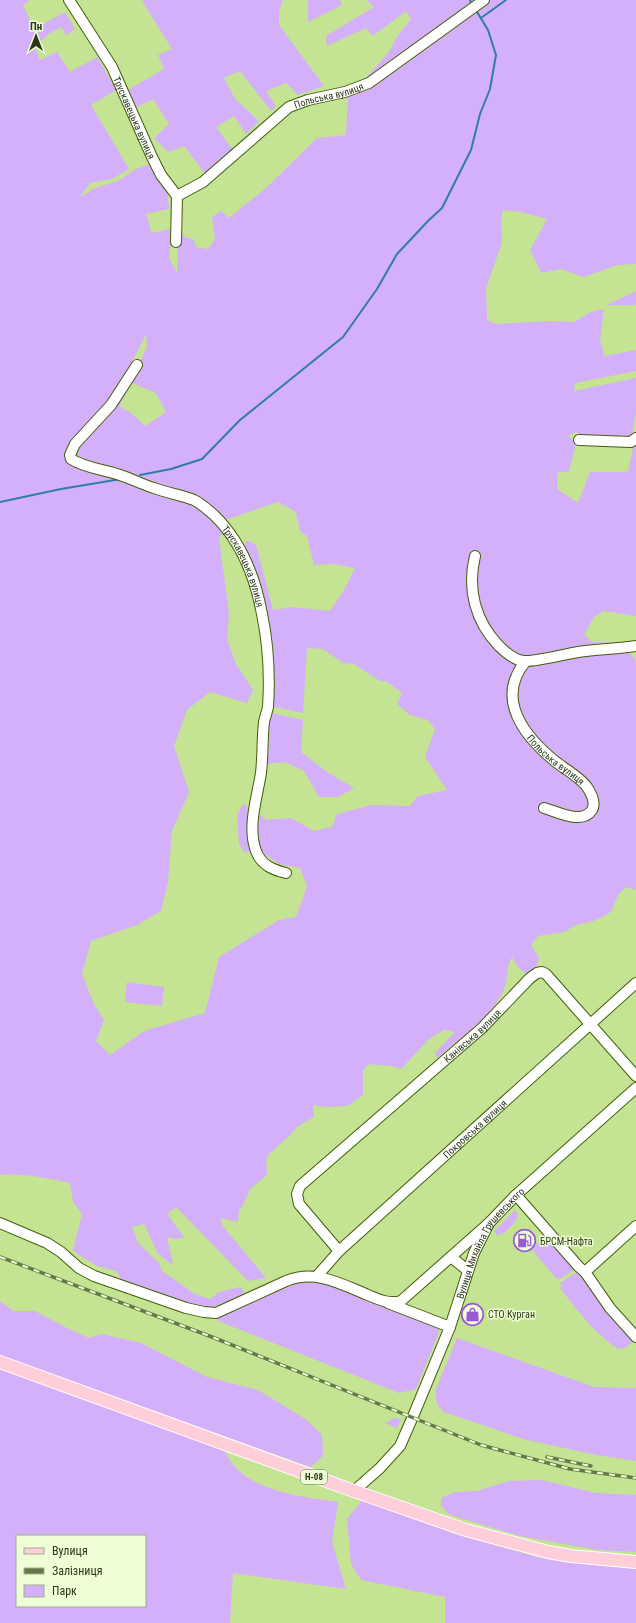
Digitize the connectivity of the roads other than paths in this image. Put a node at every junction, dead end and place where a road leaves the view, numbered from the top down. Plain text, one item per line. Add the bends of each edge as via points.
1 (69, 0) edge
2 (484, 0) edge
3 (177, 196) junction
4 (176, 242) dead end
5 (137, 365) dead end
6 (636, 438) edge
7 (579, 440) dead end
8 (475, 556) dead end
9 (636, 646) edge
10 (526, 661) junction
11 (544, 808) dead end
12 (286, 873) dead end
13 (636, 983) edge
14 (590, 1025) junction
15 (636, 1076) edge
16 (636, 1088) edge
17 (516, 1195) junction
18 (0, 1223) edge
19 (489, 1223) junction
20 (636, 1226) edge
21 (339, 1251) junction
22 (451, 1257) junction
23 (467, 1270) junction
24 (585, 1272) junction
25 (317, 1276) junction
26 (386, 1303) junction
27 (450, 1327) junction
28 (636, 1337) edge
29 (0, 1362) edge
30 (354, 1491) junction
31 (636, 1562) edge

1 - 3 street, Трускавецька вулиця via 112,67 152,157
2 - 3 street, Польська вулиця via 368,83 289,107 203,182
3 - 4 street
5 - 12 street, Трускавецька вулиця via 111,405 75,444 70,455 83,465 194,500 218,519 241,549 256,588 262,614 268,669 268,708 264,720 261,772 252,824 254,841 260,859 265,864
6 - 7 street via 631,442 620,443
8 - 10 street via 471,584 476,610 482,624 502,649 514,658
9 - 10 street via 580,651
10 - 11 street, Польська вулиця via 516,677 512,705 526,732 537,745 587,786 594,800 593,808 580,818
13 - 14 street, Покровська вулиця
14 - 15 street, Канівська вулиця
14 - 21 street, Покровська вулиця
14 - 21 street, Канівська вулиця via 546,974 537,973 522,985 482,1028 300,1186 297,1194 299,1204
16 - 17 street, Вулиця Михайла Грушевського
17 - 19 street, Вулиця Михайла Грушевського
17 - 24 street
18 - 25 street via 47,1243 79,1268 94,1276 204,1312 216,1313 296,1276
19 - 22 street
19 - 23 street, Вулиця Михайла Грушевського
20 - 24 street
21 - 25 street, Покровська вулиця
22 - 23 street
22 - 26 street via 401,1301
23 - 27 street, Вулиця Михайла Грушевського
24 - 28 street via 610,1308
25 - 26 street
26 - 27 street
27 - 30 street, Вулиця Михайла Грушевського via 400,1446
29 - 30 main road, Н-08
30 - 31 main road, Н-08 via 493,1538 571,1556

